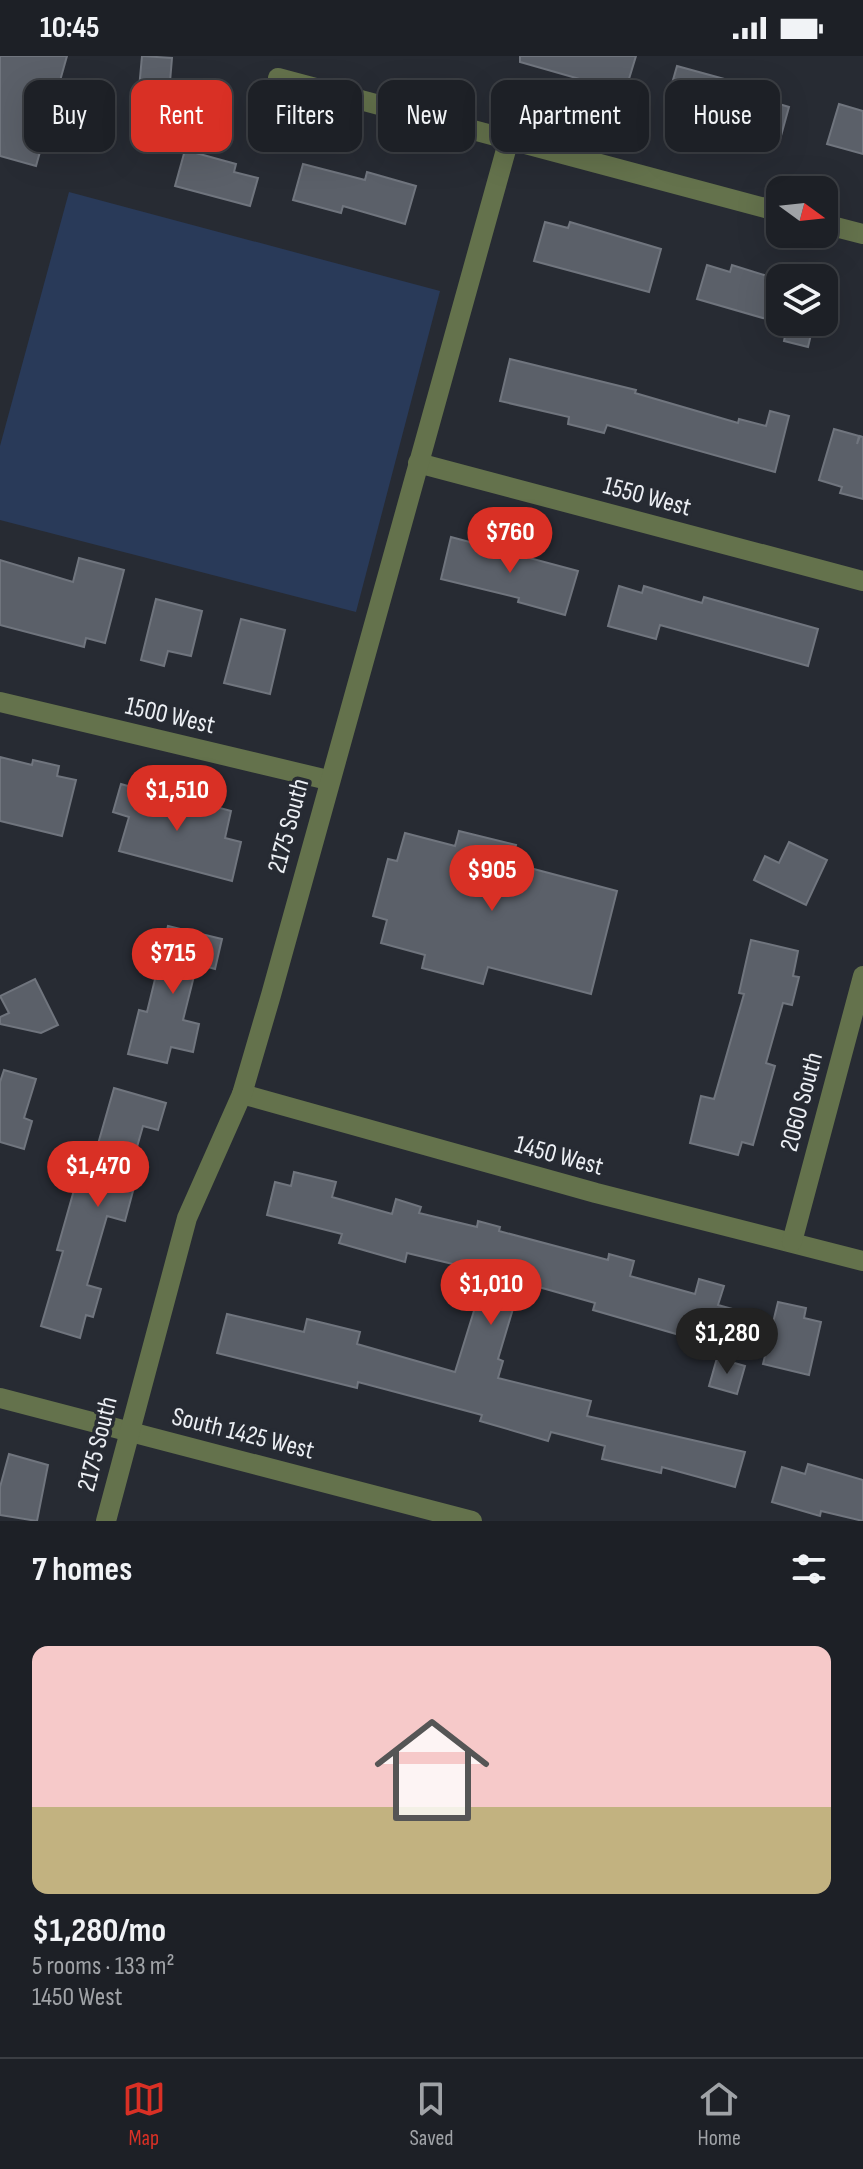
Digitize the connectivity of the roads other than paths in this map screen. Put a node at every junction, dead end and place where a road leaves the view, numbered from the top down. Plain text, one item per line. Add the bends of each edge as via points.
1 (278, 78) dead end
2 (491, 134) edge
3 (505, 152) edge
4 (557, 152) edge
5 (766, 208) edge
6 (838, 228) edge
7 (863, 234) edge
8 (418, 463) junction
9 (863, 581) edge
10 (0, 702) edge
11 (328, 780) junction
12 (863, 976) edge
13 (242, 1094) junction
14 (792, 1242) junction
15 (863, 1261) edge
16 (0, 1398) edge
17 (128, 1431) junction
18 (435, 1516) edge
19 (106, 1521) edge
20 (472, 1521) edge

1 - 2 street
3 - 8 street, 2175 South
4 - 5 street
6 - 7 street
8 - 9 street, 1550 West
8 - 11 street, 2175 South
10 - 11 street, 1500 West
11 - 13 street, 2175 South
12 - 14 street, 2060 South
13 - 14 street, 1450 West
13 - 17 street, 2175 South via 187,1218
14 - 15 street, 1450 West
16 - 17 street, South 1425 West
17 - 18 street, South 1425 West
17 - 19 street, 2175 South
18 - 20 street, South 1425 West

